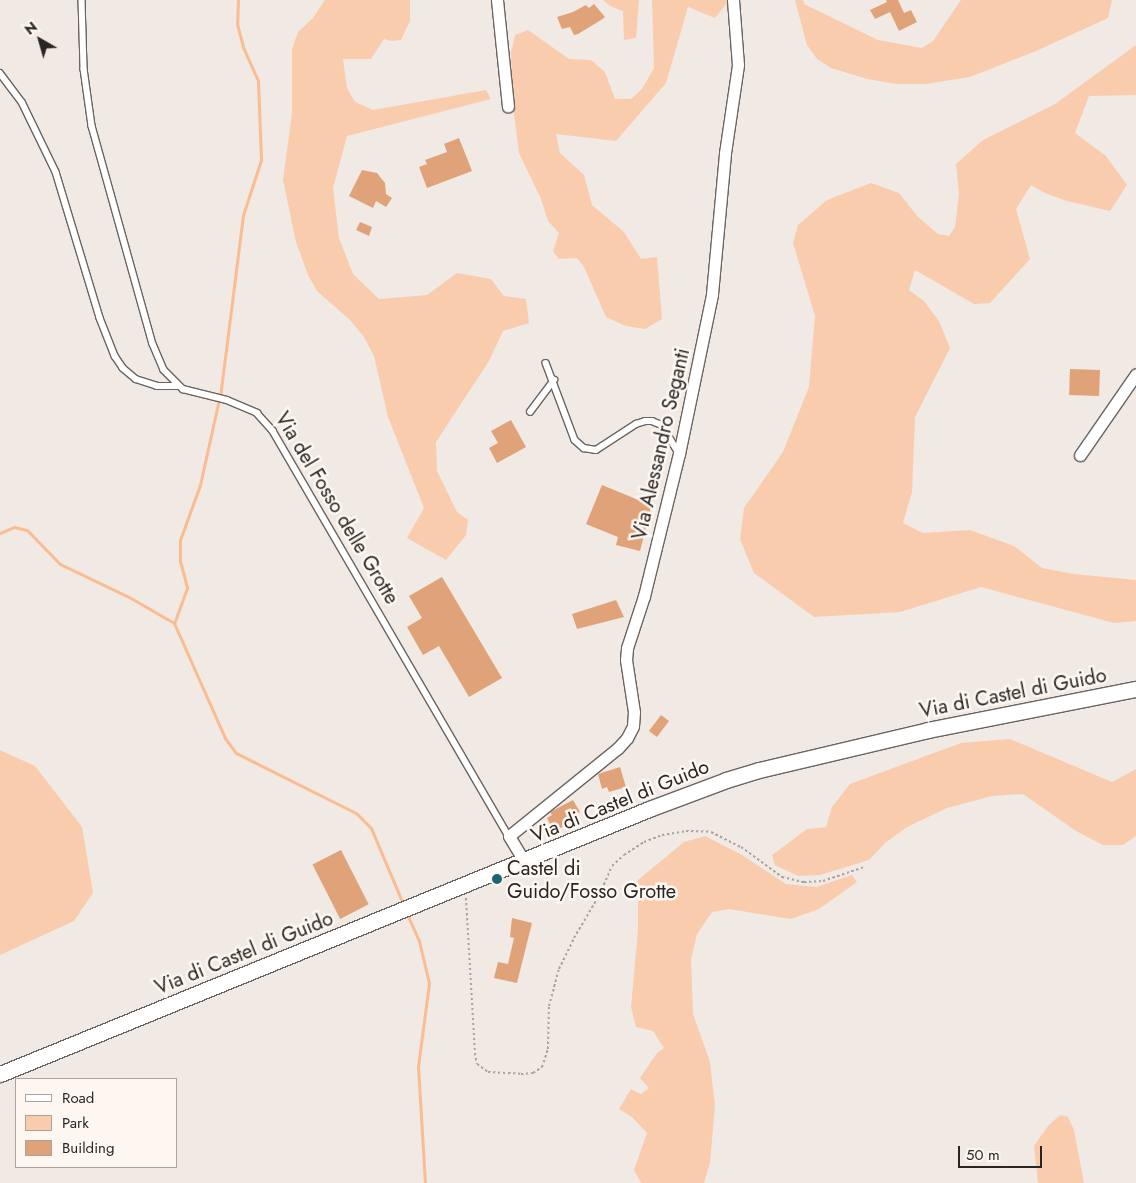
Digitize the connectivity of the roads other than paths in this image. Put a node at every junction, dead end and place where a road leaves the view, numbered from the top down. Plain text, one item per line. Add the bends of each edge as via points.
1 (82, 0) edge
2 (497, 0) edge
3 (733, 0) edge
4 (0, 73) edge
5 (508, 106) dead end
6 (546, 363) dead end
7 (1136, 374) edge
8 (554, 380) junction
9 (177, 386) junction
10 (530, 412) dead end
11 (679, 454) junction
12 (1080, 455) dead end
13 (1136, 689) edge
14 (509, 836) junction
15 (524, 861) junction
16 (0, 1074) edge

1 - 9 lane via 84,69 92,126 153,344 164,370
2 - 5 street
3 - 11 street, Via Alessandro Seganti via 738,65 724,153 712,294
4 - 9 lane, Via del Fosso delle Grotte via 22,102 56,172 100,318 115,356 136,379 157,386
6 - 8 lane
7 - 12 street
8 - 10 lane
8 - 11 lane via 575,440 584,448 596,450 644,420 662,425
9 - 14 lane, Via del Fosso delle Grotte via 244,406 257,413 273,431
11 - 14 street, Via Alessandro Seganti via 643,601 627,648 634,712 630,733 618,748
13 - 15 street, Via di Castel di Guido via 928,730 752,772 649,808
14 - 15 street, Via del Fosso delle Grotte
15 - 16 street, Via di Castel di Guido

